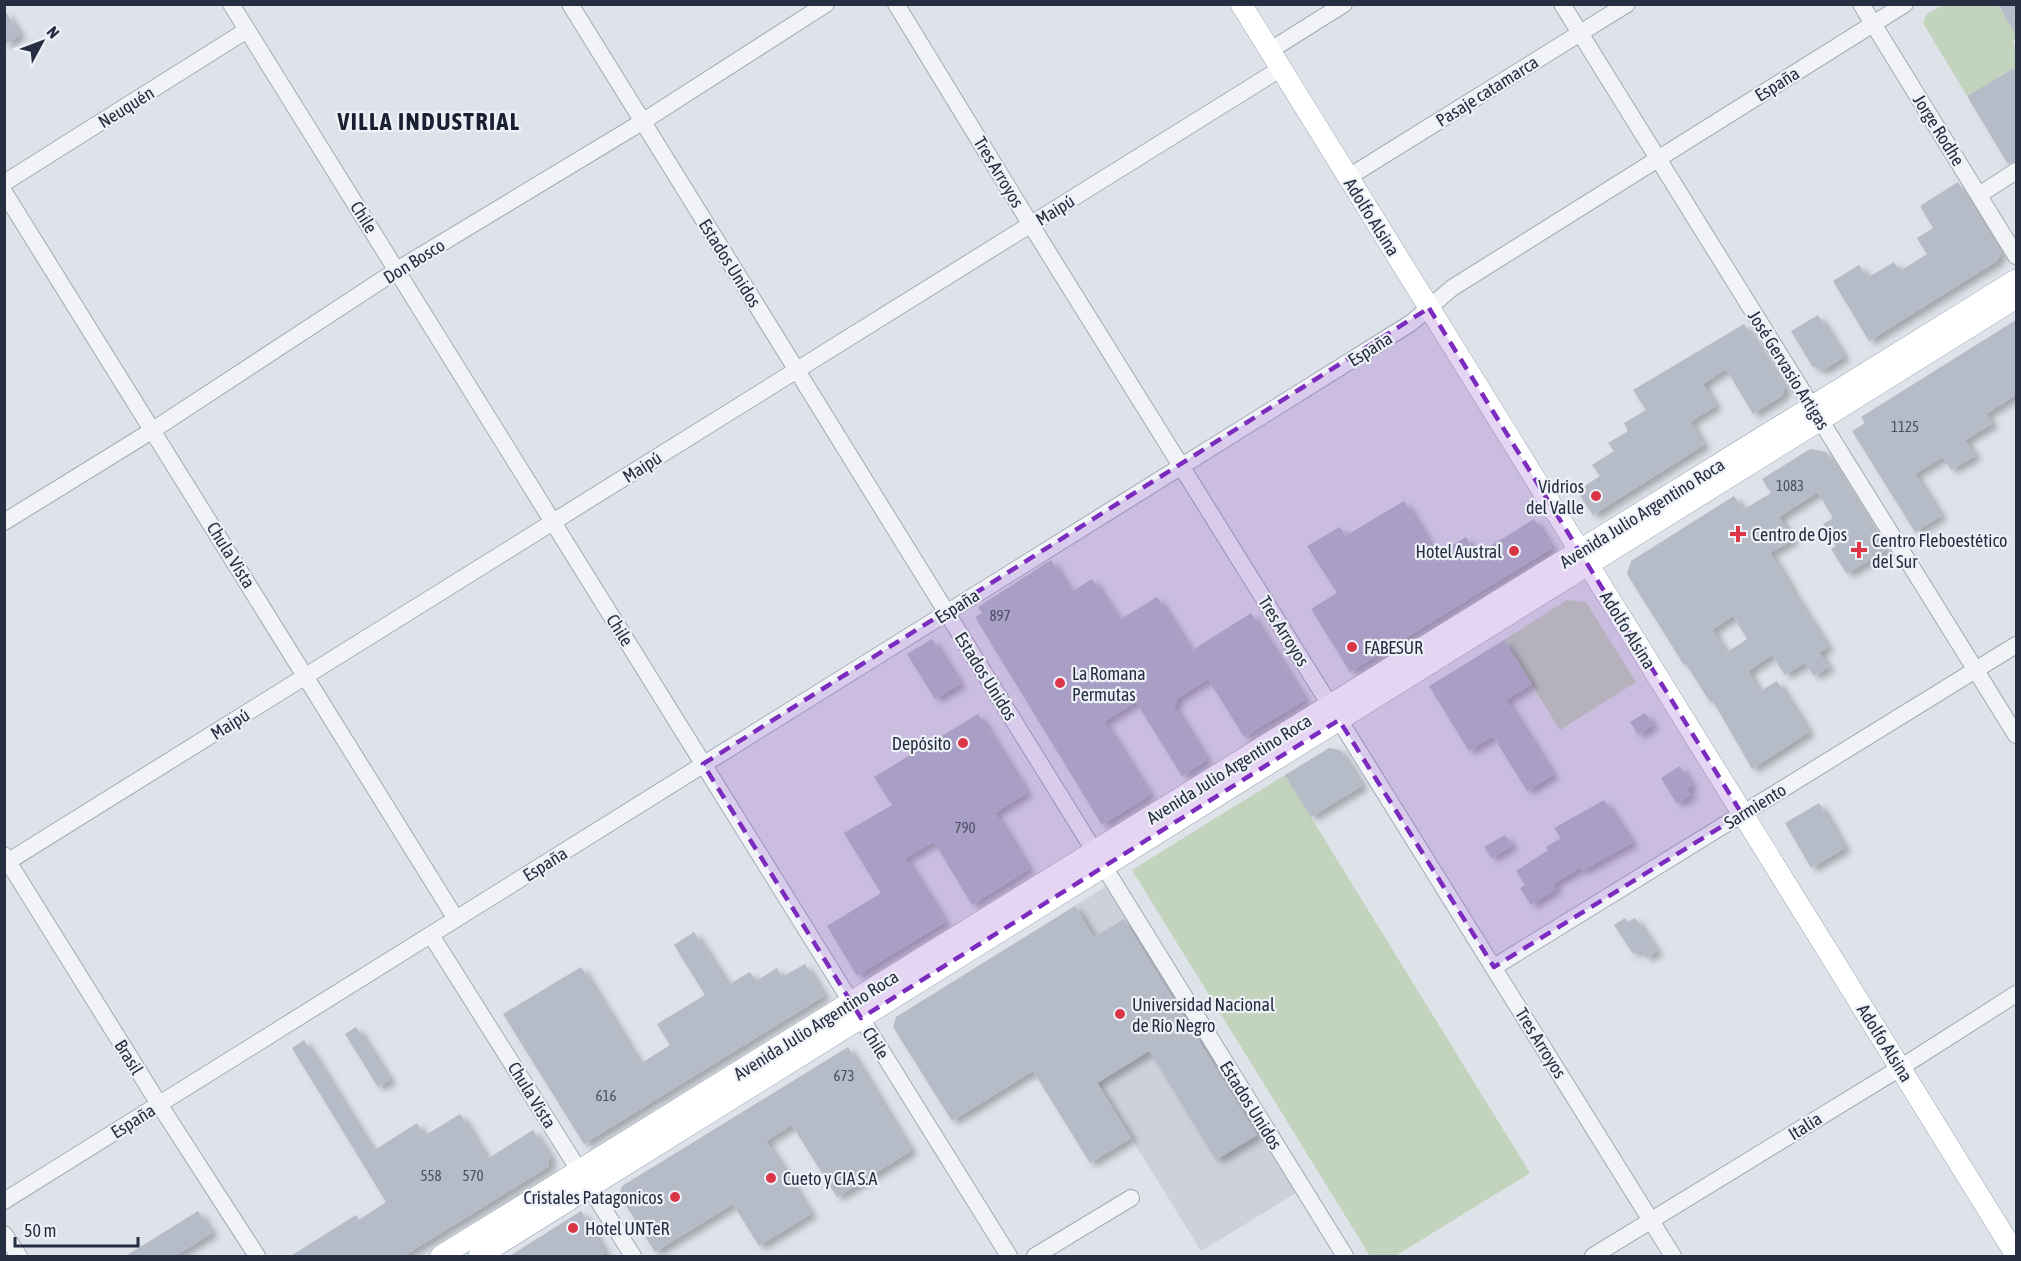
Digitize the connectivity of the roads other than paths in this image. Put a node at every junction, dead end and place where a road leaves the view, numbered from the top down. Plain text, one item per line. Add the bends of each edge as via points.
1 (231, 4) edge
2 (570, 4) edge
3 (826, 4) edge
4 (896, 4) edge
5 (1240, 4) edge
6 (1344, 4) edge
7 (1562, 4) edge
8 (1627, 4) edge
9 (1861, 4) edge
10 (1905, 4) edge
11 (1873, 24) junction
12 (247, 30) junction
13 (1581, 34) junction
14 (1275, 60) junction
15 (642, 122) junction
16 (1658, 158) junction
17 (2016, 171) edge
18 (1347, 178) junction
19 (4, 183) edge
20 (4, 192) edge
21 (1979, 195) junction
22 (1031, 225) junction
23 (2016, 256) edge
24 (397, 270) junction
25 (2016, 280) edge
26 (2016, 298) edge
27 (1428, 308) junction
28 (796, 370) junction
29 (1817, 414) junction
30 (153, 430) junction
31 (1181, 466) junction
32 (4, 522) edge
33 (553, 522) junction
34 (1584, 559) junction
35 (946, 613) junction
36 (2016, 645) edge
37 (1976, 670) junction
38 (306, 676) junction
39 (1335, 713) junction
40 (2016, 735) edge
41 (703, 764) junction
42 (1742, 814) junction
43 (6, 860) edge
44 (1099, 860) junction
45 (456, 919) junction
46 (431, 934) junction
47 (1494, 967) junction
48 (2016, 994) edge
49 (856, 1011) junction
50 (1900, 1068) junction
51 (159, 1104) junction
52 (585, 1179) junction
53 (1131, 1198) dead end
54 (4, 1201) edge
55 (1651, 1221) junction
56 (4, 1234) edge
57 (2016, 1255) edge
58 (19, 1257) edge
59 (257, 1257) edge
60 (441, 1257) edge
61 (479, 1257) edge
62 (633, 1257) edge
63 (1009, 1257) edge
64 (1035, 1257) edge
65 (1345, 1257) edge
66 (1593, 1257) edge
67 (1673, 1257) edge

1 - 12 street, Chile
2 - 15 street, Estados Unidos
3 - 15 street, Don Bosco
4 - 22 street, Tres Arroyos
5 - 14 main road, Adolfo Alsina
6 - 14 street, Maipú
7 - 13 street, José Gervasio Artigas
8 - 13 street, Pasaje catamarca
9 - 11 street, Jorge Rodhe
10 - 11 street, España
11 - 16 street, España
11 - 21 street, Jorge Rodhe
12 - 19 street, Neuquén
12 - 24 street, Chile
13 - 16 street, José Gervasio Artigas
13 - 18 street, Pasaje catamarca
14 - 18 main road, Adolfo Alsina
14 - 22 street, Maipú
15 - 24 street, Don Bosco
15 - 28 street, Estados Unidos
16 - 27 street, España via 1452,288
16 - 29 street, José Gervasio Artigas
17 - 21 street
18 - 27 main road, Adolfo Alsina
20 - 30 street, Chula Vista
21 - 23 street, Jorge Rodhe
22 - 28 street, Maipú
22 - 31 street, Tres Arroyos
24 - 30 street, Don Bosco
24 - 33 street, Chile
25 - 29 main road, Avenida Julio Argentino Roca
26 - 29 main road, Avenida Julio Argentino Roca
27 - 31 street, España via 1411,323
27 - 34 main road, Adolfo Alsina
28 - 33 street, Maipú
28 - 35 street, Estados Unidos
29 - 34 main road, Avenida Julio Argentino Roca
29 - 37 street, José Gervasio Artigas
30 - 32 street, Don Bosco
30 - 38 street, Chula Vista
31 - 35 street, España
31 - 39 street, Tres Arroyos
33 - 38 street, Maipú
33 - 41 street, Chile
34 - 39 main road, Avenida Julio Argentino Roca
34 - 42 main road, Adolfo Alsina
35 - 41 street, España
35 - 44 street, Estados Unidos
36 - 37 street, Sarmiento
37 - 40 street, José Gervasio Artigas
37 - 42 street, Sarmiento
38 - 43 street, Maipú
38 - 45 street, Chula Vista
39 - 44 main road, Avenida Julio Argentino Roca
39 - 47 street, Tres Arroyos
41 - 45 street, España
41 - 49 street, Chile
42 - 47 street, Sarmiento
42 - 50 main road, Adolfo Alsina
43 - 51 street, Brasil
44 - 49 main road, Avenida Julio Argentino Roca
44 - 65 street, Estados Unidos
45 - 46 street, España
46 - 51 street, España
46 - 52 street, Chula Vista
47 - 55 street, Tres Arroyos
48 - 50 street, Italia
49 - 52 main road, Avenida Julio Argentino Roca
49 - 63 street, Chile
50 - 55 street, Italia
50 - 57 main road, Adolfo Alsina
51 - 54 street, España
51 - 59 street, Brasil
52 - 60 main road, Avenida Julio Argentino Roca
52 - 61 main road, Avenida Julio Argentino Roca
52 - 62 street, Chula Vista
53 - 64 street
55 - 66 street, Italia
55 - 67 street, Tres Arroyos
56 - 58 street

